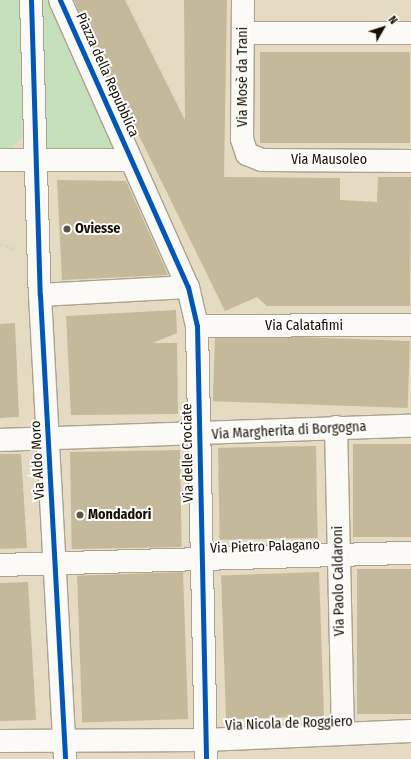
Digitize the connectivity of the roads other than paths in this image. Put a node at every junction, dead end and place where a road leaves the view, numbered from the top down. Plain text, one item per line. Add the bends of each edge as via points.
1 (31, 0) edge
2 (60, 0) edge
3 (244, 0) edge
4 (243, 33) junction
5 (411, 33) edge
6 (247, 154) joint
7 (0, 160) edge
8 (36, 160) junction
9 (131, 160) junction
10 (411, 161) edge
11 (188, 287) junction
12 (40, 295) junction
13 (411, 325) edge
14 (197, 326) junction
15 (411, 426) edge
16 (336, 427) junction
17 (200, 435) junction
18 (49, 439) junction
19 (0, 440) edge
20 (411, 553) edge
21 (338, 556) junction
22 (201, 561) junction
23 (56, 563) junction
24 (0, 565) edge
25 (411, 731) edge
26 (343, 734) junction
27 (0, 741) edge
28 (64, 749) edge
29 (206, 750) edge

1 - 8 street
2 - 9 street, Piazza della Repubblica
3 - 4 street, Via Mosè da Trani
4 - 5 street
4 - 6 street, Via Mosè da Trani via 242,139
6 - 10 street, Via Mausoleo via 262,160
7 - 8 street, Piazza della Repubblica
8 - 9 street, Piazza della Repubblica
8 - 12 street, Via Aldo Moro
9 - 11 street, Via delle Crociate
11 - 12 street
11 - 14 street, Via delle Crociate
12 - 18 street, Via Aldo Moro
13 - 14 street, Via Calatafimi
14 - 17 street, Via delle Crociate
15 - 16 street, Via Margherita di Borgogna
16 - 17 street, Via Margherita di Borgogna
16 - 21 street, Via Paolo Caldaroni
17 - 18 street, Via Margherita di Borgogna
17 - 22 street, Via delle Crociate
18 - 19 street, Via Margherita di Borgogna
18 - 23 street, Via Aldo Moro
20 - 21 street, Via Pietro Palagano
21 - 22 street, Via Pietro Palagano
21 - 26 street, Via Paolo Caldaroni
22 - 23 street, Via Pietro Palagano
22 - 29 street, Via delle Crociate
23 - 24 street, Via Pietro Palagano
23 - 28 street, Via Aldo Moro
25 - 26 street, Via Nicola de Roggiero
26 - 29 street, Via Nicola de Roggiero
27 - 28 street, Via Nicola de Roggiero
28 - 29 street, Via Nicola de Roggiero

